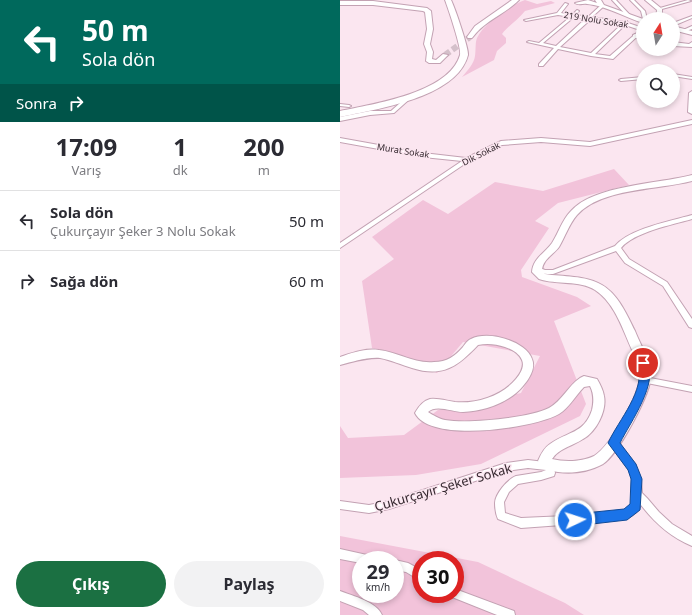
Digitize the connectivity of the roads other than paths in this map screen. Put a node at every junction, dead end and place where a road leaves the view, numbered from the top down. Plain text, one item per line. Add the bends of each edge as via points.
1 (442, 0) edge
2 (448, 0) edge
3 (516, 0) edge
4 (598, 0) edge
5 (614, 0) edge
6 (632, 0) edge
7 (648, 0) edge
8 (664, 0) edge
9 (689, 0) edge
10 (340, 3) edge
11 (578, 3) dead end
12 (566, 4) dead end
13 (602, 6) junction
14 (692, 7) edge
15 (660, 9) junction
16 (577, 11) dead end
17 (643, 12) edge
18 (660, 12) edge
19 (558, 14) junction
20 (573, 16) junction
21 (630, 16) junction
22 (692, 16) edge
23 (588, 18) junction
24 (636, 18) edge
25 (526, 20) dead end
26 (624, 23) junction
27 (680, 23) edge
28 (636, 27) edge
29 (692, 27) edge
30 (680, 30) edge
31 (683, 31) junction
32 (692, 33) edge
33 (635, 36) edge
34 (470, 37) tunnel mouth
35 (529, 42) dead end
36 (540, 44) junction
37 (692, 44) edge
38 (680, 46) edge
39 (556, 48) junction
40 (445, 55) tunnel mouth
41 (592, 55) junction
42 (540, 65) dead end
43 (680, 76) edge
44 (692, 78) edge
45 (636, 79) edge
46 (621, 80) dead end
47 (692, 93) edge
48 (411, 96) junction
49 (381, 104) junction
50 (340, 106) edge
51 (394, 109) junction
52 (692, 112) edge
53 (340, 114) edge
54 (340, 119) edge
55 (692, 122) edge
56 (340, 140) edge
57 (467, 160) junction
58 (692, 178) edge
59 (692, 217) edge
60 (340, 246) edge
61 (617, 248) junction
62 (537, 268) junction
63 (692, 325) edge
64 (340, 361) edge
65 (645, 380) junction
66 (692, 389) edge
67 (614, 443) junction
68 (550, 466) junction
69 (638, 494) junction
70 (340, 505) edge
71 (692, 541) edge
72 (340, 554) edge
73 (352, 557) edge
74 (340, 596) edge
75 (464, 597) edge
76 (376, 615) edge
77 (510, 615) edge

1 - 50 main road via 459,48 450,68 417,90 400,96
2 - 48 main road via 465,44 461,65 446,81
3 - 34 street via 477,27
4 - 13 street
5 - 21 street
6 - 17 street
7 - 15 street
8 - 15 street
9 - 14 street
9 - 15 street
10 - 40 street via 373,3 424,9 428,11 430,29 427,44 430,52 429,62 438,62
11 - 13 street via 588,2
12 - 19 street
13 - 21 street
13 - 23 street
15 - 18 street
16 - 20 street
19 - 20 street, 219 Nolu Sokak
19 - 25 street, 219 Nolu Sokak
20 - 23 street, 219 Nolu Sokak
20 - 36 street
21 - 24 street
21 - 26 street
22 - 27 street
23 - 26 street, 219 Nolu Sokak
23 - 39 street
26 - 28 street, 219 Nolu Sokak
26 - 41 street
29 - 31 street
30 - 31 street
31 - 32 street
33 - 41 street via 611,58
35 - 36 street
36 - 39 street
37 - 38 street
39 - 41 street
39 - 42 street
43 - 44 street
45 - 46 street
47 - 52 street
48 - 49 main road
48 - 51 street
49 - 51 street
49 - 53 main road
51 - 54 street via 392,112 370,112
55 - 57 street, Dik Sokak via 590,144 541,140 501,143
56 - 57 street, Murat Sokak
57 - 60 street, Dik Sokak
58 - 62 street via 609,194 592,200 577,210 552,249 540,259
59 - 61 street via 642,232 619,244
61 - 62 street via 553,272 544,272
61 - 63 street via 627,261 665,284
62 - 65 street via 542,277 588,283 609,295 618,307 643,363
64 - 68 street via 373,354 427,367 441,366 457,362 474,342 483,339 513,346 524,354 529,364 526,375 506,395 472,407 431,404 424,407 421,413 430,420 445,425 478,426 554,411 567,401 578,385 584,381 593,382 598,390 600,402 596,417 589,430 580,437 557,446 547,454 544,461
65 - 66 street
65 - 67 street
67 - 68 street via 603,457 584,465
67 - 69 street via 632,467 637,479
68 - 69 street, Çukurçayır Şeker Sokak via 551,473 516,480 506,489 499,502 501,516 521,523 627,514 636,506
68 - 70 street, Çukurçayır Şeker Sokak via 528,464 506,467 419,496 369,509
69 - 71 street via 656,518 682,537
72 - 73 street
74 - 76 street via 366,606
75 - 77 street

